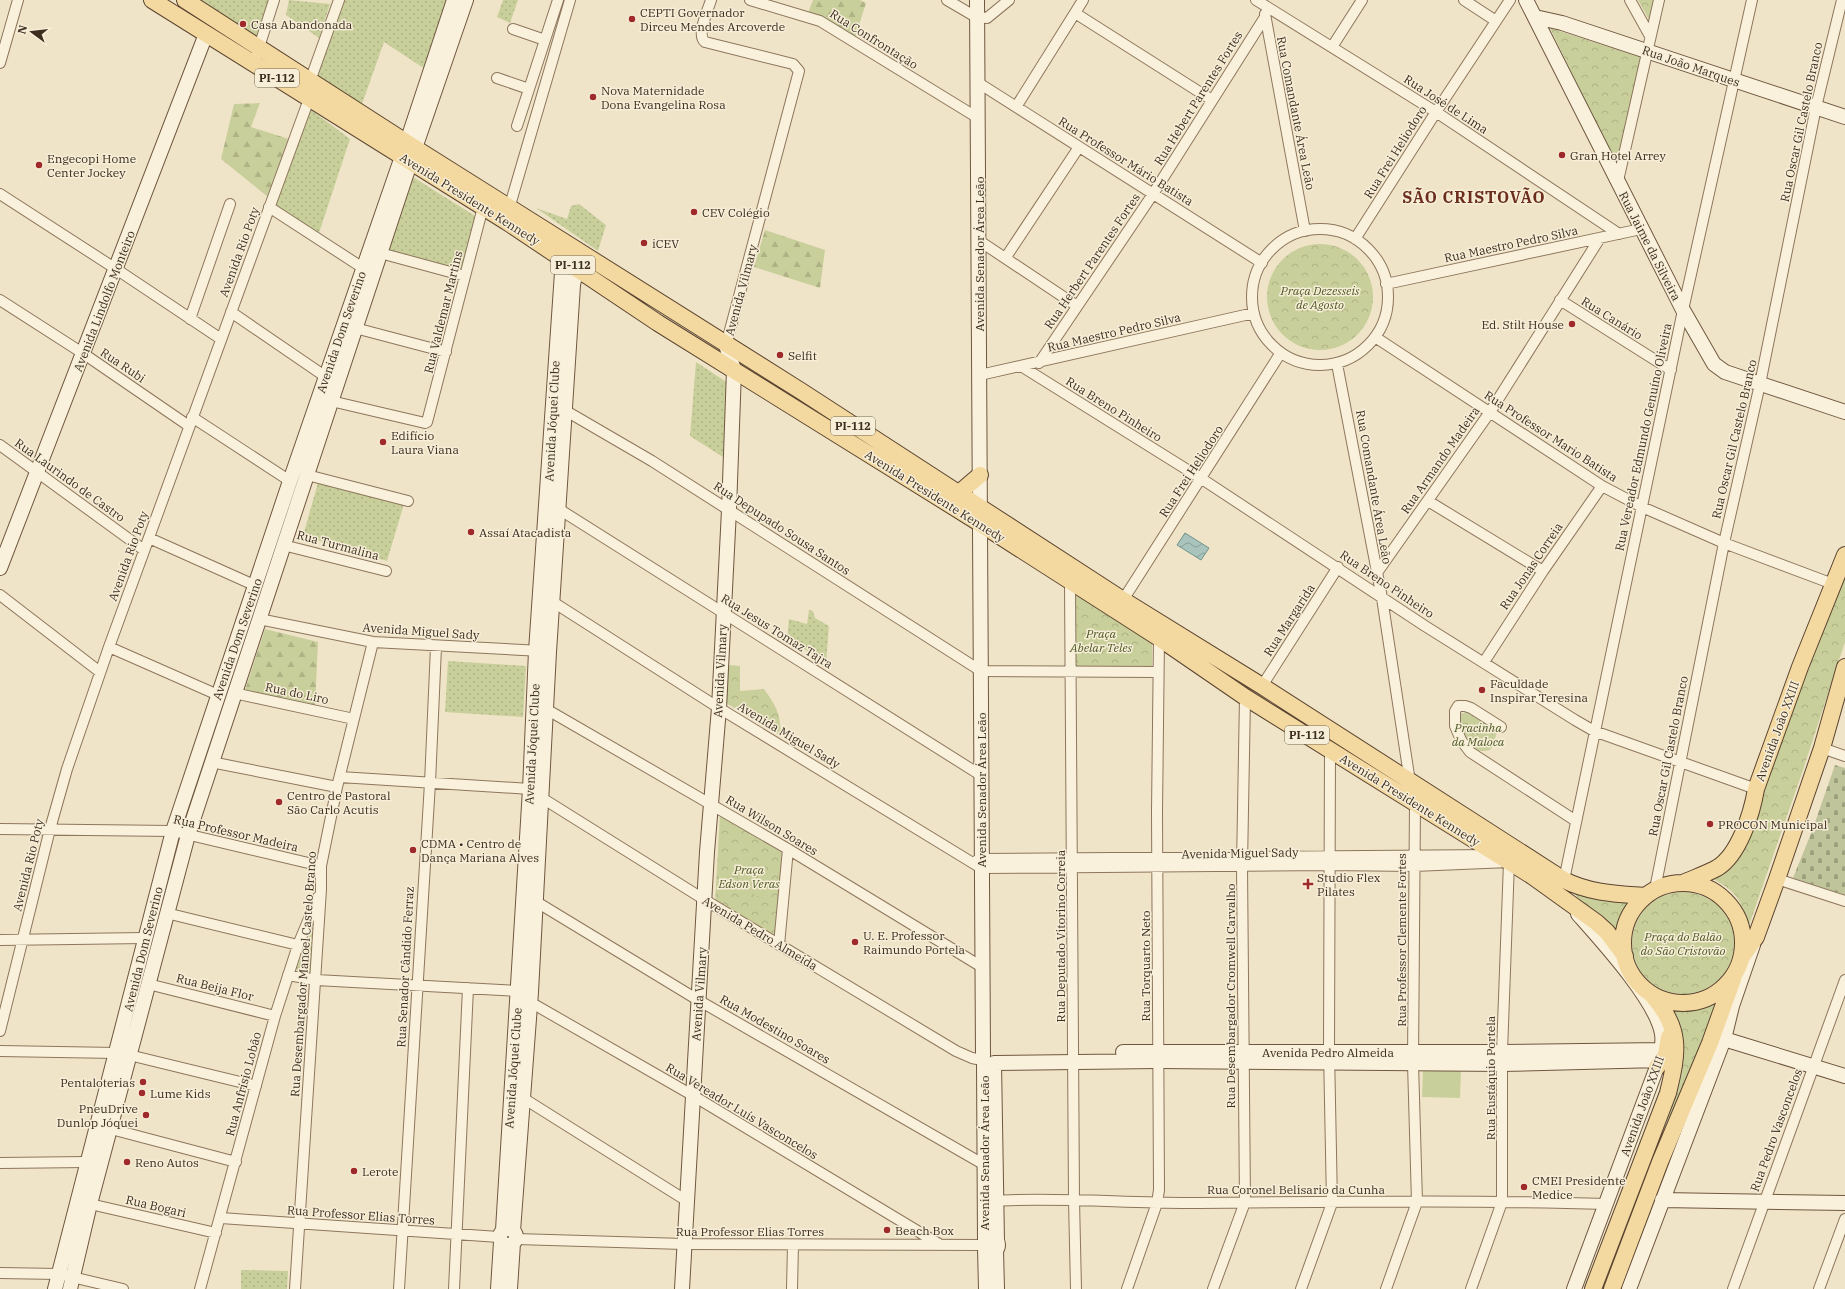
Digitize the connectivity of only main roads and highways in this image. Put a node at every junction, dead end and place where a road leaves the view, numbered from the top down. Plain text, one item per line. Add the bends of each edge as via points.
1 (152, 0) edge
2 (185, 0) edge
3 (409, 152) junction
4 (980, 475) road end
5 (958, 493) junction
6 (1845, 555) edge
7 (1845, 667) edge
8 (1756, 789) junction
9 (1683, 883) junction
10 (1614, 893) junction
11 (1645, 896) junction
12 (1625, 956) junction
13 (1738, 965) junction
14 (1649, 992) junction
15 (1732, 1006) road end
16 (1667, 1016) junction
17 (1660, 1059) road end
18 (1692, 1084) junction
19 (1593, 1289) edge
20 (1612, 1289) edge

1 - 3 main road, Avenida Presidente Kennedy / PI-112 via 309,99
2 - 3 main road, PI-112 via 310,81
3 - 5 main road, Avenida Presidente Kennedy / PI-112 via 509,206
3 - 12 main road, Avenida Presidente Kennedy / PI-112 via 483,207 658,323 981,524 1159,638 1245,697 1532,876 1607,932
4 - 5 main road
5 - 10 main road, Avenida Presidente Kennedy / PI-112 via 1564,880 1578,887
6 - 8 main road, Avenida João XXIII via 1800,667
7 - 13 main road via 1822,748 1777,879 1756,937
8 - 9 main road, Avenida João XXIII via 1745,824 1730,857 1718,867
8 - 10 main road via 1749,798 1729,842 1720,854 1705,865 1656,884
9 - 11 main road via 1663,886
9 - 13 main road via 1706,887 1720,895 1731,906 1741,928 1743,945
10 - 11 main road, Avenida Presidente Kennedy / PI-112
11 - 12 main road via 1627,923 1623,940
12 - 14 main road via 1638,983
13 - 14 main road via 1728,983 1717,993 1697,1001 1669,1001
13 - 18 main road via 1710,1043
14 - 16 main road, Avenida João XXIII
15 - 18 main road via 1701,1073
16 - 17 main road via 1669,1044 1666,1055
16 - 19 main road, Avenida João XXIII via 1675,1038 1676,1053 1668,1093
18 - 20 main road

